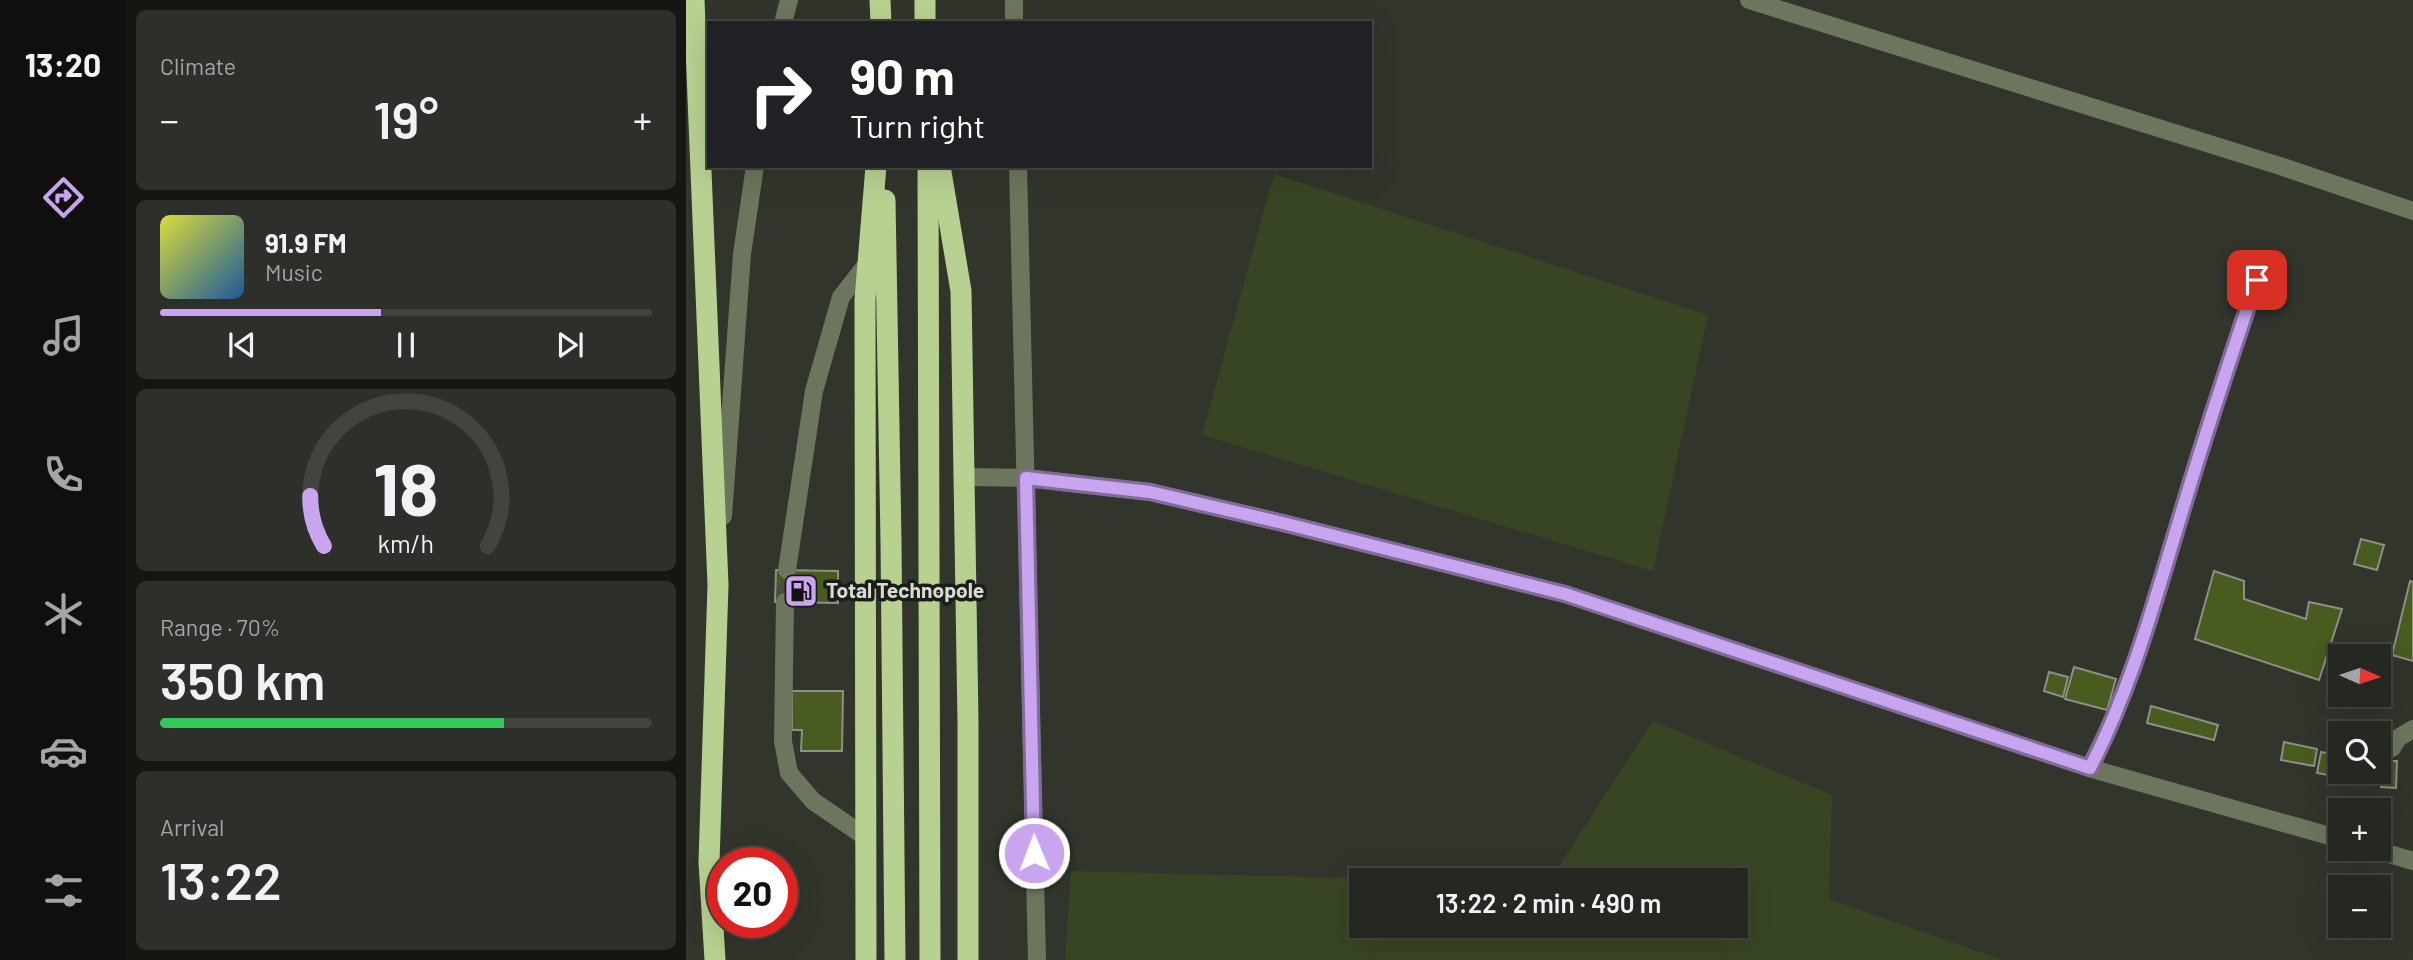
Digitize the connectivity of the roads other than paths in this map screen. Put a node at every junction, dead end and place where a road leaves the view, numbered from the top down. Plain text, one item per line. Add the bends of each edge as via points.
1 (694, 0) edge
2 (789, 0) edge
3 (880, 0) edge
4 (925, 0) edge
5 (1014, 0) edge
6 (1749, 0) edge
7 (784, 21) edge
8 (881, 21) edge
9 (925, 21) edge
10 (1014, 21) edge
11 (755, 168) edge
12 (876, 168) edge
13 (884, 168) edge
14 (928, 168) edge
15 (940, 168) edge
16 (1018, 168) edge
17 (2413, 211) edge
18 (867, 264) junction
19 (2257, 280) dead end
20 (964, 477) junction
21 (1026, 478) junction
22 (787, 570) tunnel mouth
23 (718, 585) junction
24 (785, 602) tunnel mouth
25 (2413, 729) edge
26 (2392, 748) dead end
27 (2090, 768) junction
28 (2328, 835) edge
29 (866, 838) junction
30 (2391, 855) edge
31 (2413, 861) edge
32 (715, 960) edge
33 (866, 960) edge
34 (895, 960) edge
35 (930, 960) edge
36 (968, 960) edge
37 (1037, 960) edge

1 - 23 highway
2 - 7 lane
3 - 8 highway
4 - 9 highway
5 - 10 lane
6 - 17 lane
11 - 23 lane via 742,254
12 - 18 highway
13 - 34 highway
14 - 35 highway
15 - 20 highway via 961,291
16 - 21 lane
18 - 22 lane via 841,297 814,391
18 - 29 highway
19 - 27 lane via 2214,403 2151,617
20 - 21 lane
20 - 36 highway
21 - 27 lane via 1150,492 1565,594
21 - 37 lane
23 - 32 highway via 709,862
24 - 29 lane via 783,741 789,773 813,801
25 - 26 lane
27 - 28 lane
29 - 33 highway
30 - 31 lane

